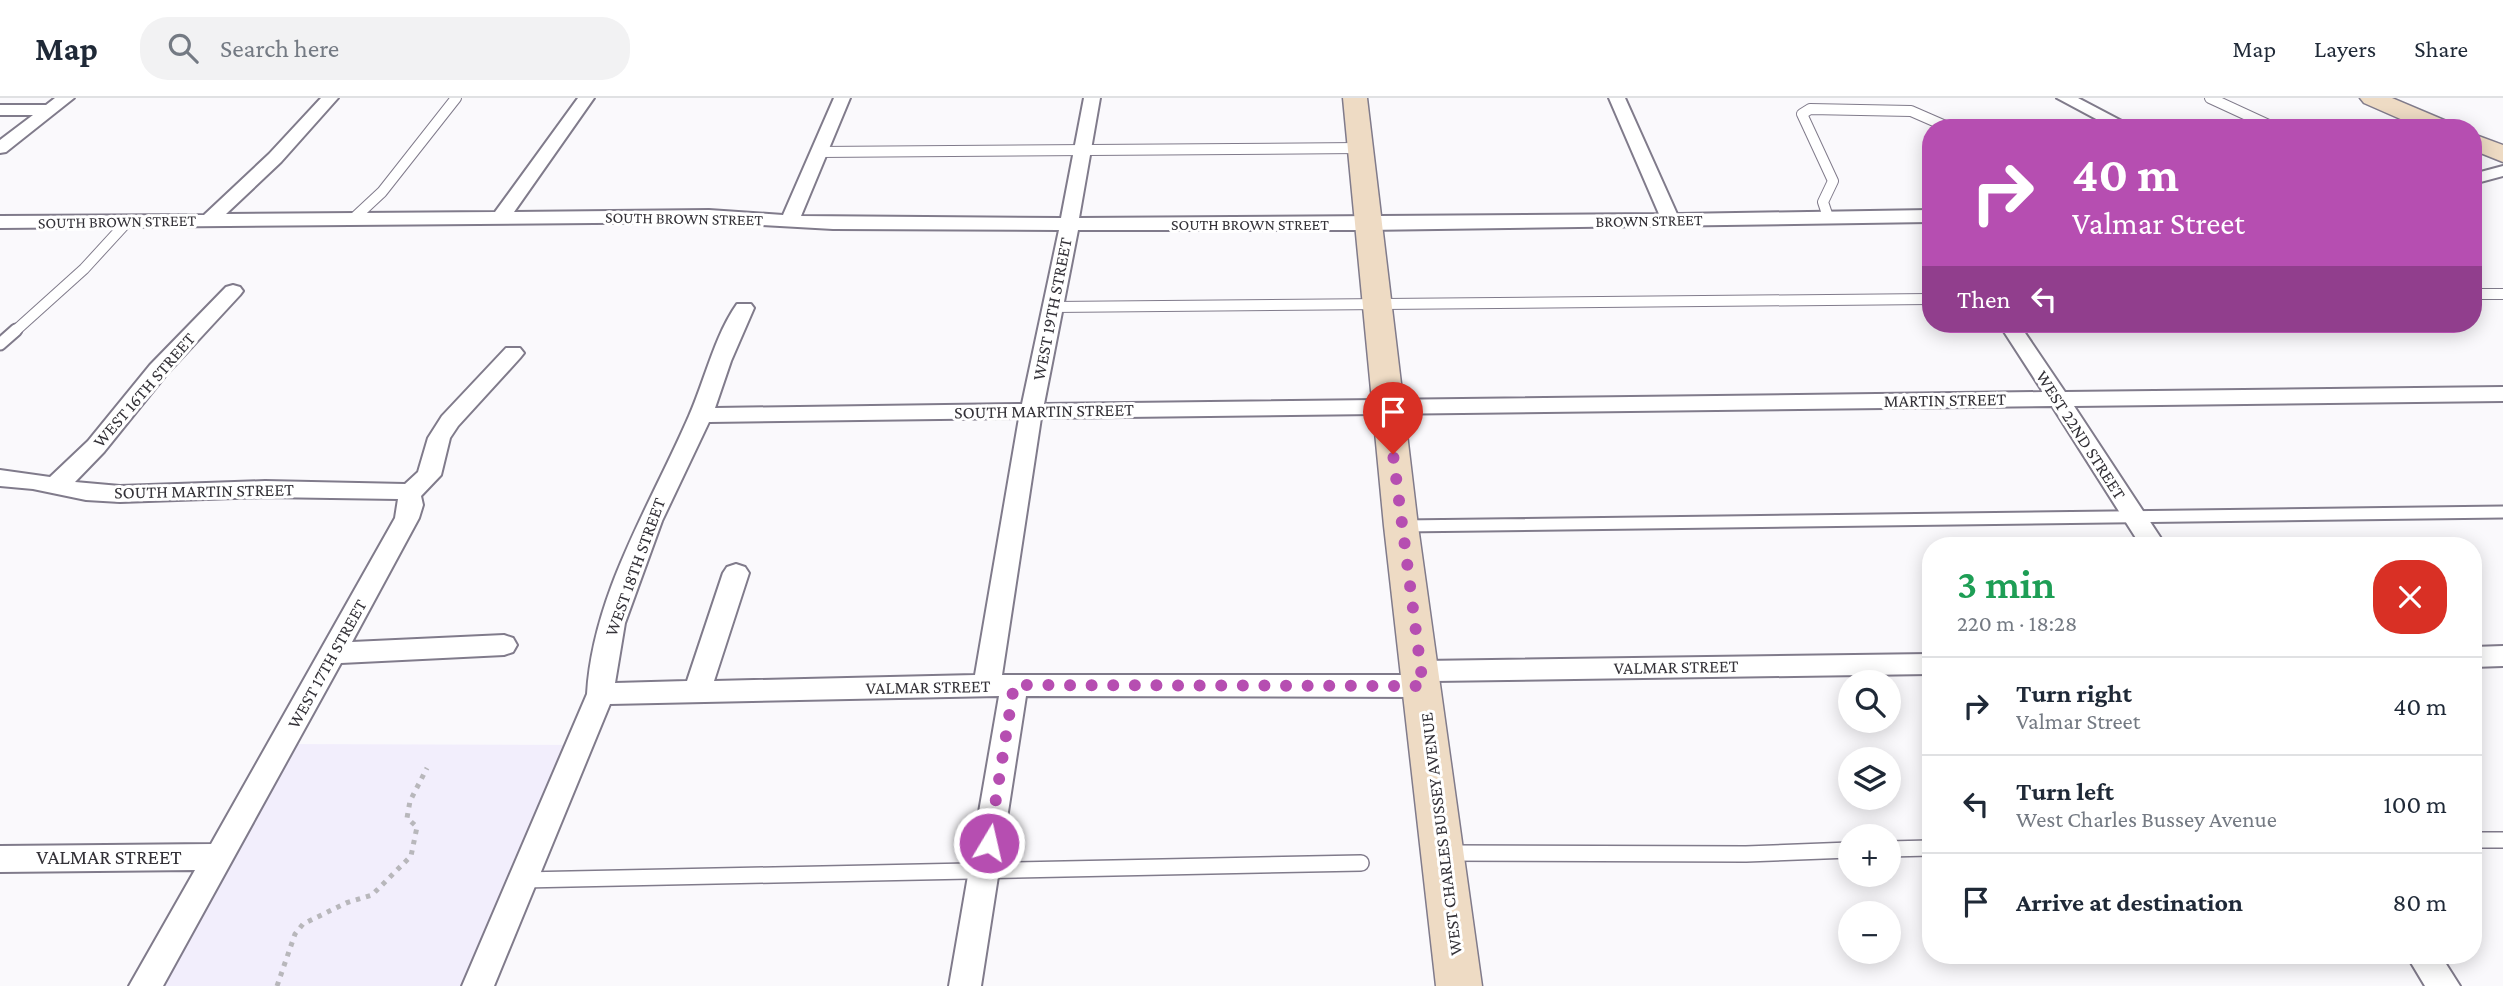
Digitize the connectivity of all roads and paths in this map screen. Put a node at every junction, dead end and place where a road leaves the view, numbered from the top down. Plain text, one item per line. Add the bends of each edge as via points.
1 (66, 98) edge
2 (330, 98) edge
3 (456, 98) edge
4 (586, 98) edge
5 (842, 98) edge
6 (1092, 98) edge
7 (1355, 98) edge
8 (1617, 98) edge
9 (2065, 98) edge
10 (2210, 98) edge
11 (2372, 98) edge
12 (0, 110) edge
13 (51, 110) junction
14 (1929, 119) edge
15 (2108, 119) edge
16 (2256, 119) edge
17 (2421, 119) edge
18 (2482, 145) edge
19 (0, 148) edge
20 (1360, 148) junction
21 (1083, 149) junction
22 (819, 152) junction
23 (2503, 154) edge
24 (2503, 171) edge
25 (2482, 177) edge
26 (1922, 216) edge
27 (501, 217) junction
28 (1828, 217) junction
29 (352, 219) junction
30 (1670, 219) junction
31 (209, 220) junction
32 (790, 220) junction
33 (128, 221) junction
34 (0, 222) edge
35 (1069, 223) junction
36 (1367, 224) junction
37 (233, 291) dead end
38 (2482, 294) edge
39 (2503, 294) edge
40 (1922, 299) edge
41 (1377, 306) junction
42 (1055, 307) junction
43 (744, 308) dead end
44 (2015, 333) edge
45 (0, 344) edge
46 (513, 353) dead end
47 (2503, 394) edge
48 (2057, 398) junction
49 (1387, 406) junction
50 (1031, 412) junction
51 (701, 415) junction
52 (0, 478) edge
53 (54, 486) junction
54 (409, 494) junction
55 (2503, 512) edge
56 (2135, 517) junction
57 (1401, 526) junction
58 (2148, 537) edge
59 (736, 573) dead end
60 (504, 645) dead end
61 (332, 653) junction
62 (2503, 656) edge
63 (2482, 657) edge
64 (1922, 664) edge
65 (1422, 678) junction
66 (1001, 686) junction
67 (697, 692) junction
68 (601, 694) junction
69 (427, 768) dead end
70 (2482, 840) edge
71 (2503, 840) edge
72 (1922, 848) edge
73 (1901, 849) edge
74 (1838, 850) edge
75 (1444, 853) junction
76 (218, 857) junction
77 (0, 859) edge
78 (1361, 863) dead end
79 (984, 869) junction
80 (523, 880) junction
81 (2429, 964) edge
82 (145, 986) edge
83 (276, 986) edge
84 (478, 986) edge
85 (965, 986) edge
86 (1460, 986) edge
87 (2444, 986) edge

1 - 13 street
2 - 31 street
3 - 29 lane via 403,167
4 - 27 street
5 - 22 street
6 - 21 street, WEST 19TH STREET
7 - 20 street, WEST CHARLES BUSSEY AVENUE
8 - 30 street
9 - 15 street
10 - 16 lane
11 - 17 street
12 - 13 street
13 - 19 street
14 - 28 lane via 1911,111 1805,111 1803,121 1833,181 1822,198
18 - 23 street
20 - 21 lane
20 - 36 street, WEST CHARLES BUSSEY AVENUE
21 - 22 lane
21 - 35 street, WEST 19TH STREET
22 - 32 street
24 - 25 street
26 - 28 street, BROWN STREET
27 - 29 street, SOUTH BROWN STREET
27 - 32 street, SOUTH BROWN STREET
28 - 30 street, BROWN STREET
29 - 31 street, SOUTH BROWN STREET
30 - 36 street, BROWN STREET
31 - 33 street, SOUTH BROWN STREET
32 - 35 street, SOUTH BROWN STREET
33 - 34 street, SOUTH BROWN STREET
33 - 45 lane
35 - 36 street, SOUTH BROWN STREET
35 - 42 street, WEST 19TH STREET
36 - 41 street, WEST CHARLES BUSSEY AVENUE
37 - 53 street, WEST 16TH STREET via 158,370 100,443
38 - 39 lane
40 - 41 lane
41 - 42 lane
41 - 49 street, WEST CHARLES BUSSEY AVENUE
42 - 50 street, WEST 19TH STREET
43 - 51 street, WEST 18TH STREET
44 - 48 street, WEST 22ND STREET
46 - 54 street, WEST 17TH STREET via 450,421 439,439 429,475
47 - 48 street, MARTIN STREET
48 - 49 street, MARTIN STREET
48 - 56 street, WEST 22ND STREET
49 - 50 street, SOUTH MARTIN STREET
49 - 57 street, WEST CHARLES BUSSEY AVENUE
50 - 51 street, SOUTH MARTIN STREET
50 - 66 street, WEST 19TH STREET
51 - 68 street, WEST 18TH STREET via 650,521 612,623
52 - 53 street, SOUTH MARTIN STREET
53 - 54 street, SOUTH MARTIN STREET via 120,494 265,489 397,490
54 - 61 street, WEST 17TH STREET via 407,518
55 - 56 lane
56 - 57 lane
56 - 58 street, WEST 22ND STREET
57 - 65 street, WEST CHARLES BUSSEY AVENUE
59 - 67 street
60 - 61 street
61 - 76 street, WEST 17TH STREET
62 - 63 street
64 - 65 street, VALMAR STREET
65 - 66 street, VALMAR STREET
65 - 75 street, WEST CHARLES BUSSEY AVENUE
66 - 67 street, VALMAR STREET
66 - 79 street, WEST 19TH STREET
67 - 68 street, VALMAR STREET
68 - 80 street, WEST 18TH STREET
69 - 83 path via 410,801 407,818 417,827 411,856 372,895 303,924
70 - 71 lane
72 - 73 lane
74 - 75 lane
75 - 86 street, WEST CHARLES BUSSEY AVENUE
76 - 77 street, VALMAR STREET
76 - 82 street, WEST 17TH STREET
78 - 79 lane
79 - 80 lane via 895,875
79 - 85 street, WEST 19TH STREET
80 - 84 street, WEST 18TH STREET
81 - 87 street

